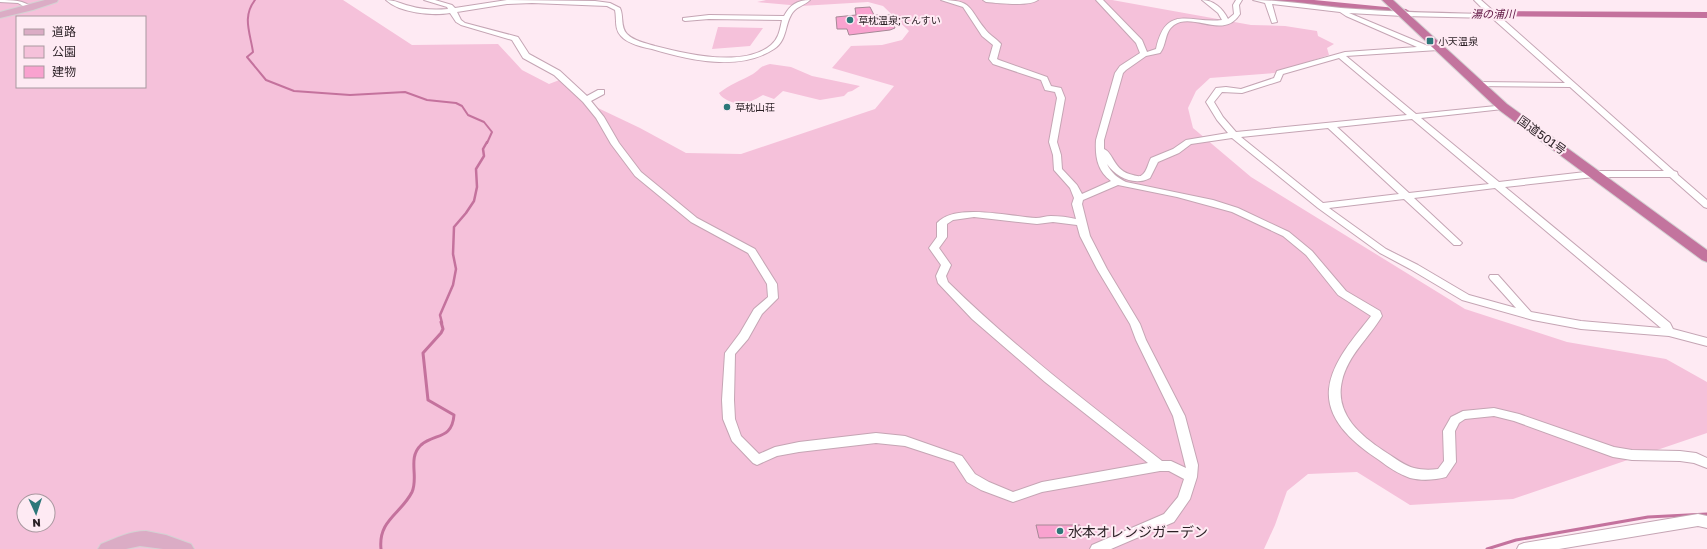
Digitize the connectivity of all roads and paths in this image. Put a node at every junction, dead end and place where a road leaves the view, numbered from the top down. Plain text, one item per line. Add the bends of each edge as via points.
1 (0, 0) edge
2 (54, 0) edge
3 (388, 0) edge
4 (427, 0) edge
5 (808, 0) edge
6 (944, 0) edge
7 (986, 0) edge
8 (1035, 0) edge
9 (1099, 0) edge
10 (1205, 0) edge
11 (1239, 0) edge
12 (1256, 0) edge
13 (1387, 0) edge
14 (1477, 0) edge
15 (1268, 1) junction
16 (30, 8) junction
17 (1341, 10) junction
18 (454, 12) junction
19 (1401, 13) junction
20 (0, 15) edge
21 (1493, 15) junction
22 (786, 18) junction
23 (685, 19) dead end
24 (1274, 22) dead end
25 (1227, 23) junction
26 (1432, 48) junction
27 (1144, 54) junction
28 (1340, 55) junction
29 (1477, 84) junction
30 (1571, 85) junction
31 (601, 92) dead end
32 (586, 100) junction
33 (1503, 107) junction
34 (1414, 116) junction
35 (1330, 125) junction
36 (1234, 135) junction
37 (1099, 150) junction
38 (1594, 174) junction
39 (1674, 174) junction
40 (1118, 182) junction
41 (1496, 185) junction
42 (1406, 195) junction
43 (1079, 198) junction
44 (1707, 205) edge
45 (1321, 206) junction
46 (1080, 222) junction
47 (1457, 243) dead end
48 (1707, 257) edge
49 (1494, 277) dead end
50 (1527, 314) junction
51 (1669, 332) junction
52 (1707, 342) edge
53 (1707, 463) edge
54 (1160, 466) junction
55 (1191, 477) junction
56 (1707, 522) edge
57 (107, 549) edge
58 (185, 549) edge
59 (1097, 549) edge
60 (1524, 549) edge

1 - 16 street via 20,1
2 - 16 main road
3 - 18 street via 427,13
4 - 18 street via 446,4
5 - 22 street via 791,9
6 - 43 street via 965,6 970,11 985,34 997,44 993,59 996,62 1044,79 1048,88 1058,90 1061,98 1053,142 1058,170 1074,187
7 - 8 street
9 - 27 street via 1139,42
10 - 25 street via 1221,12
11 - 25 street via 1236,5 1237,14
12 - 15 street
13 - 19 highway, 国道501号
14 - 21 street
15 - 17 street
15 - 24 street
16 - 20 main road
17 - 19 street
17 - 26 street
18 - 22 street via 490,4 517,2 608,4 618,9 620,30 626,37 684,56 716,59 751,56 774,46
18 - 32 street via 458,21 463,24 515,39 526,56 557,73
19 - 21 street
19 - 26 highway, 国道501号
21 - 30 street
22 - 23 street
25 - 27 street via 1175,22 1163,35 1159,50
26 - 28 street
26 - 29 highway, 国道501号
27 - 37 street via 1119,73
28 - 34 street
28 - 36 street via 1280,73 1278,79 1242,91 1219,90 1210,102
29 - 30 street
29 - 33 highway, 国道501号
30 - 39 street
31 - 32 street
32 - 54 street via 638,174 694,220 752,251 772,284 773,298 758,312 730,353 729,419 736,438 757,460 775,452 799,447 876,438 905,441 958,459 971,478 1013,497 1042,487
33 - 34 street
33 - 38 highway, 国道501号
34 - 35 street
34 - 41 street
35 - 36 street
35 - 42 street
36 - 37 street via 1189,142 1176,151 1154,160 1147,176 1141,179 1122,174 1113,168 1104,152
36 - 45 street
37 - 40 street via 1105,172
38 - 39 street
38 - 41 street
38 - 48 highway, 国道501号
39 - 44 street
40 - 43 street
40 - 53 street via 1210,202 1235,210 1286,234 1310,253 1342,293 1376,314 1338,374 1335,390 1338,408 1347,428 1359,439 1409,472 1427,476 1442,473 1450,462 1449,432 1455,420 1463,414 1494,412 1613,452 1632,456 1680,456 1696,458
41 - 42 street
41 - 51 street via 1666,326
42 - 45 street
42 - 47 street
43 - 46 street via 1077,204
45 - 50 street via 1383,252 1466,298
46 - 54 street via 1055,218 1037,221 981,215 947,218 942,223 942,241 934,248 946,265 941,276 943,283 976,316 1049,379
46 - 55 street via 1102,269 1135,324 1179,416 1192,465
49 - 50 street
50 - 51 street via 1581,325
51 - 52 street
54 - 55 street via 1171,466
55 - 59 street via 1184,499 1169,518
56 - 60 street via 1698,520
57 - 58 main road via 133,539 149,538

